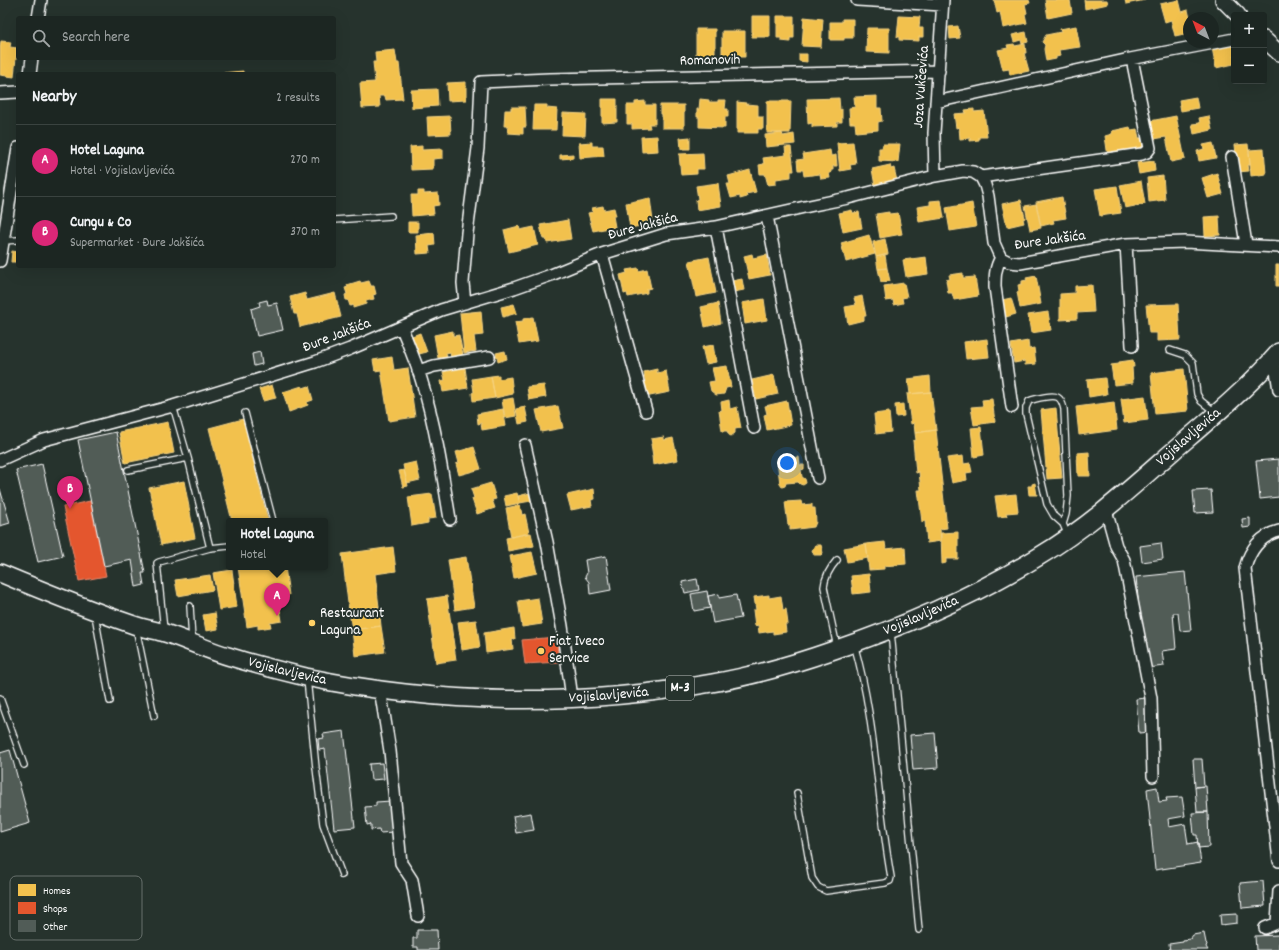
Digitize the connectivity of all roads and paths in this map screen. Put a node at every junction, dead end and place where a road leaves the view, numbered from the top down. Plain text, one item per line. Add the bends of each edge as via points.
1 (41, 0) edge
2 (857, 0) edge
3 (1223, 0) edge
4 (943, 2) edge
5 (1235, 12) edge
6 (38, 16) edge
7 (1231, 40) edge
8 (1267, 43) edge
9 (1279, 53) edge
10 (1132, 59) junction
11 (32, 60) edge
12 (30, 72) edge
13 (939, 72) junction
14 (16, 92) edge
15 (0, 93) edge
16 (936, 102) junction
17 (1232, 157) dead end
18 (16, 160) edge
19 (934, 176) junction
20 (981, 177) junction
21 (390, 216) dead end
22 (767, 216) junction
23 (336, 220) edge
24 (716, 227) junction
25 (16, 240) edge
26 (2, 241) junction
27 (1126, 244) junction
28 (1246, 244) junction
29 (1279, 247) edge
30 (602, 254) junction
31 (1001, 258) junction
32 (0, 262) edge
33 (465, 303) junction
34 (401, 327) junction
35 (1132, 346) dead end
36 (1170, 350) dead end
37 (1276, 355) edge
38 (490, 357) dead end
39 (418, 371) junction
40 (1279, 390) edge
41 (173, 406) junction
42 (1012, 407) dead end
43 (646, 411) dead end
44 (245, 413) dead end
45 (1217, 414) junction
46 (754, 428) dead end
47 (525, 445) dead end
48 (188, 458) junction
49 (0, 460) edge
50 (128, 470) dead end
51 (818, 478) dead end
52 (1106, 510) junction
53 (271, 518) edge
54 (450, 519) dead end
55 (1066, 530) junction
56 (1279, 530) edge
57 (226, 546) edge
58 (210, 548) junction
59 (837, 560) dead end
60 (0, 573) edge
61 (190, 606) dead end
62 (94, 610) junction
63 (135, 626) junction
64 (891, 629) junction
65 (165, 633) junction
66 (192, 643) junction
67 (854, 644) junction
68 (837, 649) junction
69 (307, 677) junction
70 (380, 689) junction
71 (0, 698) edge
72 (572, 698) junction
73 (110, 701) dead end
74 (154, 716) dead end
75 (24, 765) dead end
76 (1153, 776) dead end
77 (797, 793) dead end
78 (1279, 861) edge
79 (342, 874) dead end
80 (1279, 891) edge
81 (418, 916) dead end
82 (1265, 928) dead end
83 (920, 930) dead end

1 - 6 street
2 - 4 street
3 - 5 street
4 - 13 street, Joza Vukčevića
7 - 10 street
8 - 9 street
10 - 16 street
10 - 20 street via 1150,148 1147,152
11 - 12 street
13 - 16 street, Joza Vukčevića
13 - 33 street, Romanovih via 481,82 478,148 463,283
14 - 15 street
16 - 19 street, Joza Vukčevića
17 - 28 street
18 - 26 street
19 - 20 street, Đure Jakšića via 963,171 973,172
19 - 22 street, Đure Jakšića
20 - 31 street, Đure Jakšića via 988,196 994,242
21 - 23 lane
22 - 24 street, Đure Jakšića
22 - 51 street
24 - 30 street, Đure Jakšića via 666,234
24 - 46 street
25 - 26 lane
26 - 32 street
27 - 28 street, Đure Jakšića
27 - 31 street, Đure Jakšića via 1020,263
27 - 35 street
28 - 29 street, Đure Jakšića
30 - 33 street, Đure Jakšića via 551,275
30 - 43 street
31 - 42 street via 997,263 995,287
33 - 34 street, Đure Jakšića
34 - 39 street
34 - 41 street, Đure Jakšića via 315,362
36 - 45 lane via 1185,355 1193,363 1197,394 1201,401
37 - 40 street
37 - 45 main road, Vojislavljevića / M-3
38 - 39 street
39 - 54 street via 426,391 436,433
41 - 48 lane
41 - 49 street, Đure Jakšića via 44,440
44 - 53 lane
45 - 52 main road, Vojislavljevića / M-3
47 - 72 street via 547,542
48 - 50 lane
48 - 58 lane
52 - 55 main road, Vojislavljevića / M-3
52 - 76 street via 1116,546 1124,560 1151,698
55 - 55 lane via 1068,496 1064,409 1062,402 1054,395 1029,402 1026,414 1047,504
55 - 64 main road, Vojislavljevića / M-3 via 1039,556 983,588
56 - 78 street via 1268,534 1256,545 1248,557 1245,568
57 - 58 lane
58 - 65 lane via 157,563
59 - 68 lane via 825,579 824,587
60 - 62 main road, Vojislavljevića / M-3
61 - 66 lane
62 - 63 main road, Vojislavljevića / M-3
62 - 73 lane
63 - 65 main road, Vojislavljevića / M-3
63 - 74 lane
64 - 67 main road, Vojislavljevića / M-3
64 - 83 lane
65 - 66 main road, Vojislavljevića / M-3
66 - 69 main road, Vojislavljevića / M-3 via 230,657
67 - 68 main road, Vojislavljevića / M-3
67 - 77 lane via 870,717 890,881 826,891 818,887 812,878
68 - 72 main road, Vojislavljevića / M-3 via 800,662 712,683
69 - 70 main road, Vojislavljevića / M-3
69 - 79 lane via 323,824
70 - 72 main road, Vojislavljevića / M-3 via 485,700
70 - 81 street via 390,751 402,863 412,880
71 - 75 lane
80 - 82 street via 1277,923

